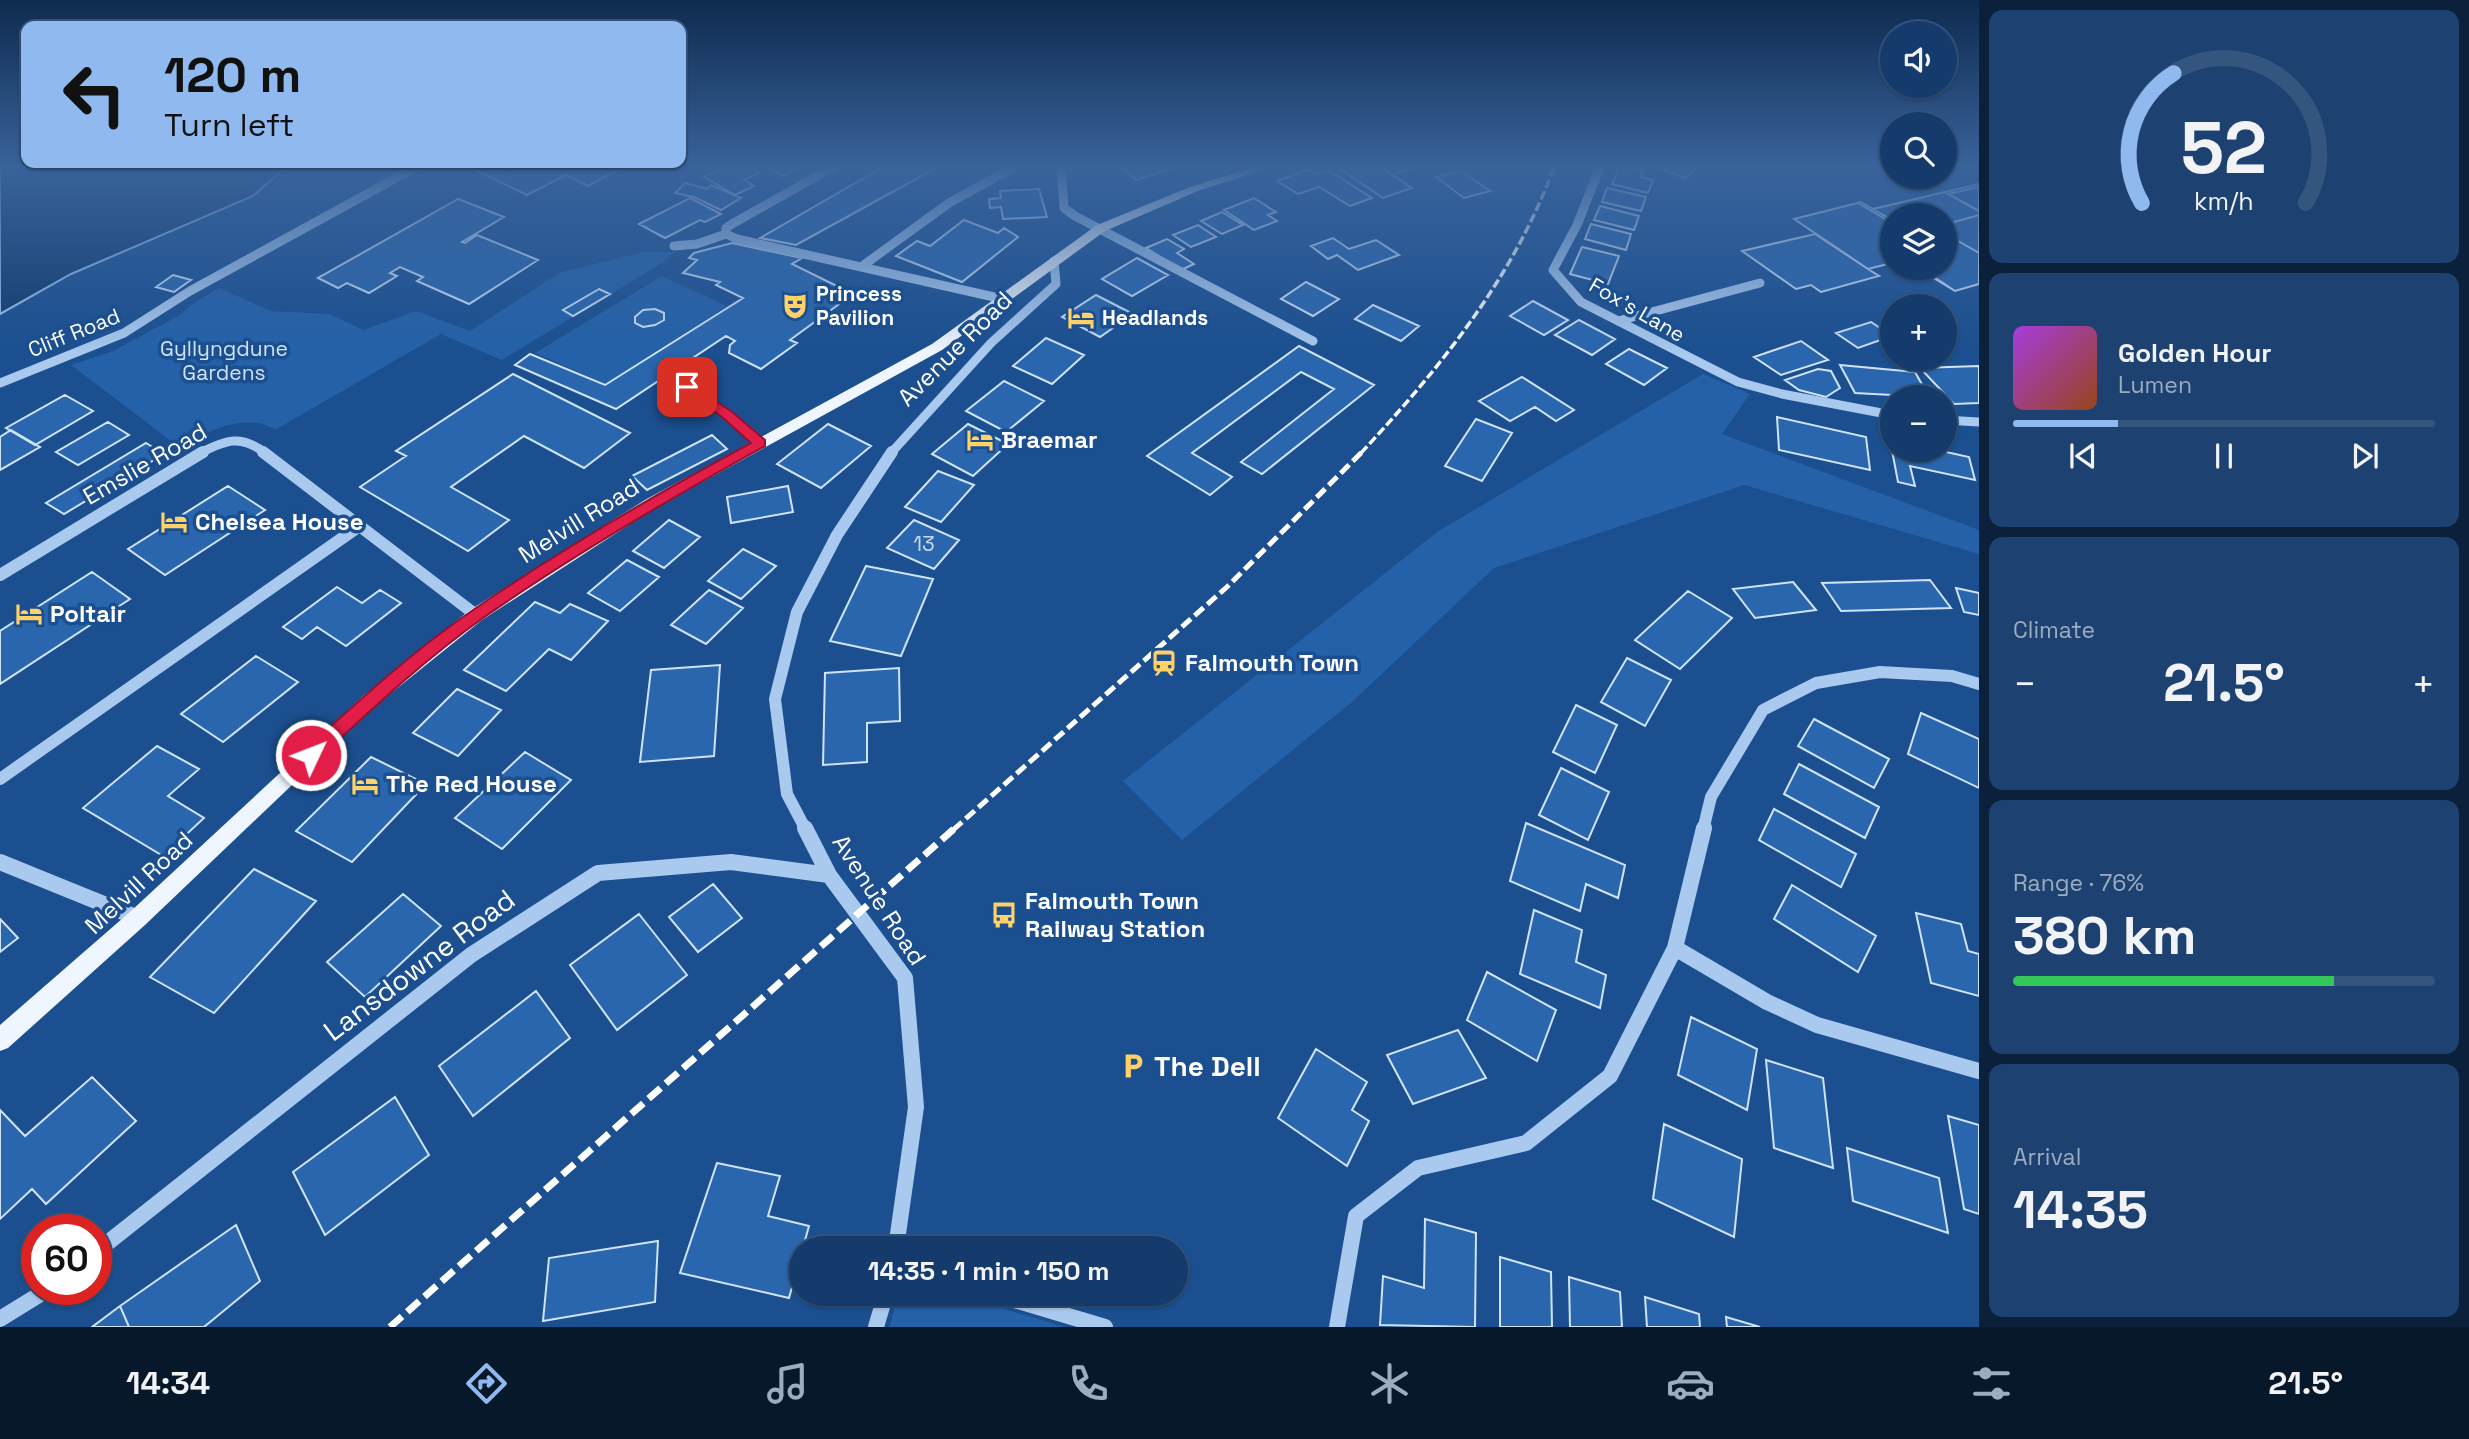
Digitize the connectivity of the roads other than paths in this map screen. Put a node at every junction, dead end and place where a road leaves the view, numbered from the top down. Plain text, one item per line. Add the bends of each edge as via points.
1 (302, 229) edge
2 (729, 229) edge
3 (913, 229) edge
4 (1101, 229) joint
5 (1575, 229) edge
6 (726, 233) junction
7 (674, 246) dead end
8 (1054, 261) junction
9 (861, 267) junction
10 (1760, 283) dead end
11 (1003, 299) junction
12 (1618, 321) junction
13 (1313, 341) dead end
14 (1738, 382) joint
15 (0, 383) edge
16 (687, 387) dead end
17 (1880, 413) edge
18 (1957, 421) edge
19 (1979, 422) edge
20 (761, 443) junction
21 (358, 527) junction
22 (0, 575) edge
23 (477, 615) junction
24 (1979, 684) edge
25 (0, 779) edge
26 (0, 862) edge
27 (829, 876) junction
28 (138, 918) junction
29 (1675, 948) junction
30 (0, 1040) edge
31 (1979, 1071) edge
32 (898, 1236) edge
33 (112, 1239) edge
34 (23, 1305) edge
35 (882, 1306) edge
36 (1035, 1306) edge
37 (0, 1319) edge
38 (876, 1327) edge
39 (1105, 1327) edge
40 (1338, 1327) edge

1 - 15 street, Cliff Road via 124,333
2 - 6 street
3 - 9 street
4 - 8 main road, Melvill Road
4 - 13 street
5 - 12 street, Fox's Lane via 1553,270 1581,302
6 - 7 street via 697,244
6 - 9 street
8 - 11 main road, Melvill Road
8 - 27 street, Avenue Road via 1056,284 991,344 898,443 837,535 797,612 775,699 787,794
9 - 11 street
10 - 12 street
11 - 20 main road, Melvill Road via 937,347
12 - 14 street, Fox's Lane
14 - 17 street
16 - 20 street
18 - 19 street
20 - 23 main road, Melvill Road via 650,504
21 - 22 street, Emslie Road via 251,442 229,440
21 - 23 street, Emslie Road
21 - 25 street
23 - 28 main road, Melvill Road via 369,701
24 - 29 street via 1952,677 1880,672 1816,683 1763,710 1711,797
26 - 28 street
27 - 32 street, Avenue Road via 905,978 916,1107
27 - 33 street, Lansdowne Road via 731,862 598,873 471,955
28 - 30 main road, Melvill Road
29 - 31 street via 1767,1002 1817,1025
29 - 40 street via 1610,1076 1526,1143 1418,1168 1356,1216
34 - 37 street
35 - 38 street
36 - 39 street

